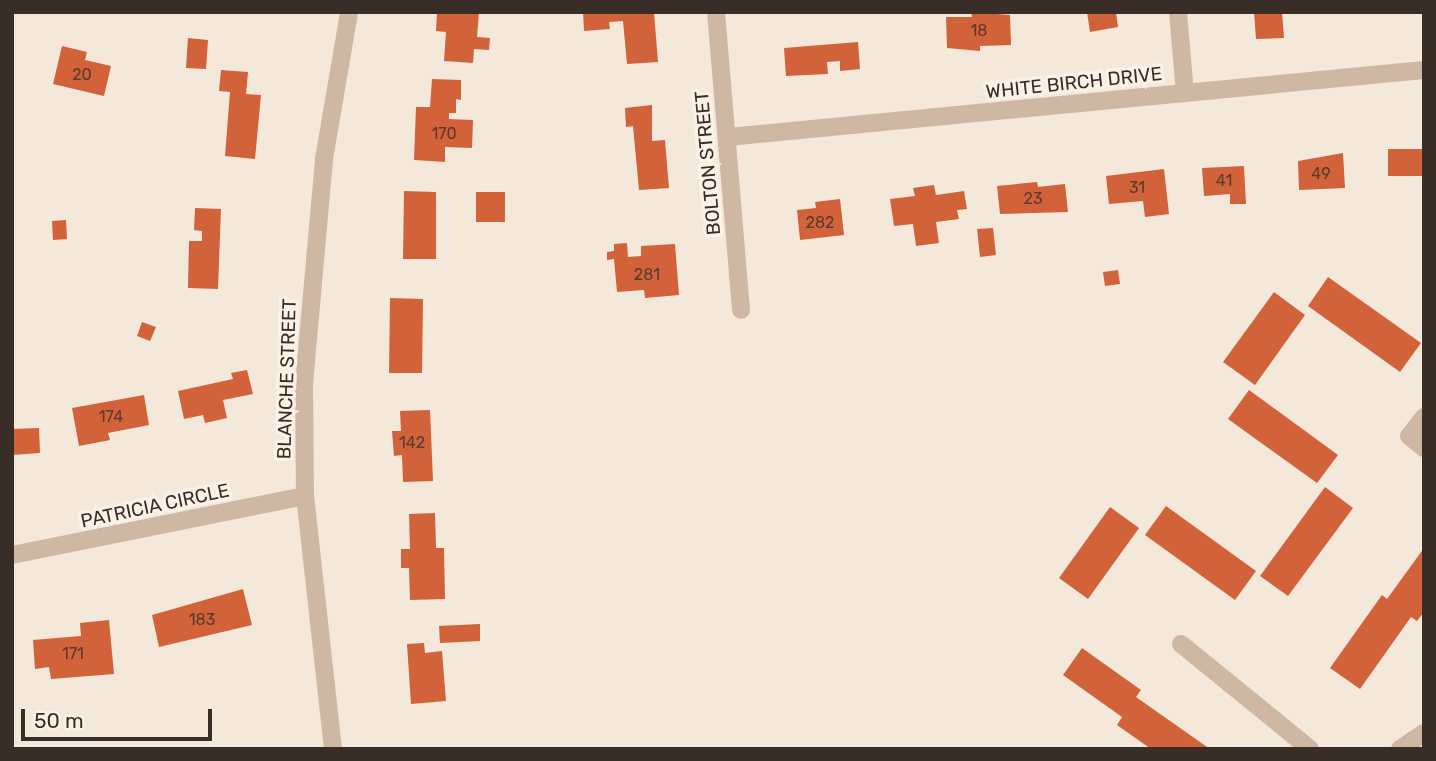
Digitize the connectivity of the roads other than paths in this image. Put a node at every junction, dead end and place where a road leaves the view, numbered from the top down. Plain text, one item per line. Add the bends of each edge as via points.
1 (349, 12) edge
2 (716, 12) edge
3 (1178, 12) edge
4 (1424, 70) edge
5 (1185, 93) junction
6 (728, 137) junction
7 (740, 310) dead end
8 (1424, 417) edge
9 (1424, 448) edge
10 (305, 496) junction
11 (12, 555) edge
12 (1181, 644) dead end
13 (1424, 733) edge
14 (333, 749) edge
15 (1310, 749) edge
16 (1400, 749) edge

1 - 10 street, BLANCHE STREET via 324,159 313,270 304,384
2 - 6 street, BOLTON STREET
3 - 5 street
4 - 5 street, WHITE BIRCH DRIVE
5 - 6 street, WHITE BIRCH DRIVE
6 - 7 street, BOLTON STREET
8 - 9 street via 1409,436
10 - 11 street, PATRICIA CIRCLE
10 - 14 street, BLANCHE STREET
12 - 15 street
13 - 16 street

